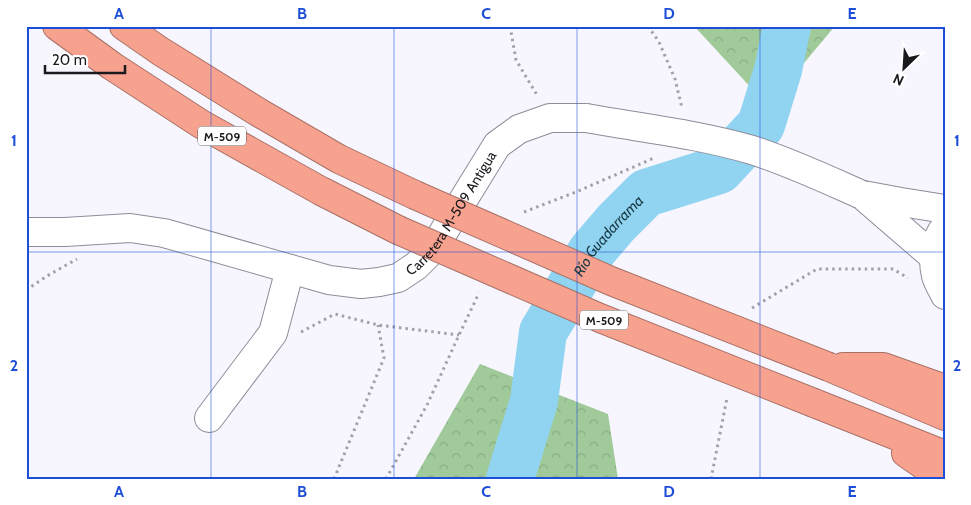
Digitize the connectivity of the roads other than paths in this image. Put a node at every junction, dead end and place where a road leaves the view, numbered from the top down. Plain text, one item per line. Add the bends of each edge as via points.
1 (58, 26) edge
2 (124, 26) edge
3 (862, 195) junction
4 (945, 209) edge
5 (945, 227) edge
6 (26, 232) edge
7 (934, 257) junction
8 (290, 269) junction
9 (945, 294) edge
10 (829, 367) junction
11 (945, 389) edge
12 (945, 416) edge
13 (209, 418) dead end
14 (862, 422) junction
15 (945, 455) edge
16 (945, 477) edge

1 - 14 highway, M-509, bridge via 201,124 398,230 600,318
2 - 10 highway, M-509, bridge via 339,160 610,281
3 - 4 street, Carretera M-509 Antigua
3 - 7 street, Carretera M-509 Antigua
3 - 8 street, Carretera M-509 Antigua, bridge via 752,150 586,118 550,118 519,129 497,145 433,249 398,278 361,284 329,280
5 - 7 street via 936,244
6 - 8 street, Carretera M-509 Antigua via 130,228 164,233
7 - 9 street via 936,278
8 - 13 street via 273,333
10 - 11 highway via 883,367
10 - 12 highway, M-509
14 - 15 highway, M-509
14 - 16 highway

